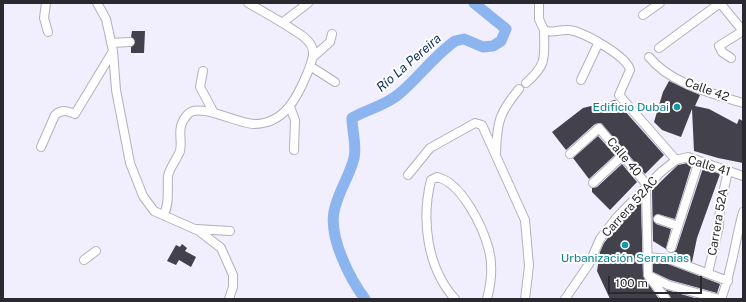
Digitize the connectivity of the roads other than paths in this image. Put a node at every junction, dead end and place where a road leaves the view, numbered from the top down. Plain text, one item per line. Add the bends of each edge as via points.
1 (46, 3) edge
2 (97, 3) edge
3 (248, 3) edge
4 (308, 3) edge
5 (540, 3) edge
6 (660, 3) edge
7 (720, 3) edge
8 (643, 15) dead end
9 (282, 23) junction
10 (544, 30) junction
11 (743, 30) edge
12 (48, 32) dead end
13 (332, 34) dead end
14 (130, 42) dead end
15 (598, 44) junction
16 (112, 47) junction
17 (659, 48) dead end
18 (313, 57) junction
19 (649, 57) dead end
20 (731, 58) dead end
21 (310, 66) junction
22 (203, 71) dead end
23 (581, 80) dead end
24 (335, 82) dead end
25 (743, 102) edge
26 (290, 107) junction
27 (214, 113) junction
28 (40, 147) dead end
29 (294, 150) dead end
30 (570, 154) dead end
31 (623, 155) junction
32 (496, 156) junction
33 (676, 160) junction
34 (699, 161) junction
35 (728, 171) junction
36 (408, 175) dead end
37 (743, 176) edge
38 (592, 183) dead end
39 (647, 187) junction
40 (743, 212) edge
41 (164, 214) junction
42 (658, 219) dead end
43 (678, 226) junction
44 (194, 229) junction
45 (230, 231) dead end
46 (671, 248) dead end
47 (96, 251) dead end
48 (647, 257) junction
49 (84, 260) dead end
50 (708, 273) junction
51 (648, 275) junction
52 (728, 280) junction
53 (229, 299) edge
54 (455, 299) edge
55 (487, 299) edge
56 (525, 299) edge
57 (565, 299) edge
58 (666, 299) edge
59 (720, 299) edge

1 - 12 street via 44,18
2 - 16 street via 106,19
3 - 9 street
4 - 9 street
5 - 10 street via 539,19
6 - 8 street
7 - 11 street
7 - 17 street
9 - 18 street via 307,40 313,49
10 - 15 street via 576,32
10 - 32 street via 545,56 542,67 522,86 499,118
11 - 20 street via 719,46 722,52
13 - 18 street via 330,42
14 - 16 street
15 - 23 street
15 - 33 street via 617,53 626,61 630,70 619,95
16 - 28 street via 75,114 59,111
16 - 41 street via 116,90 130,163 142,196 154,211
18 - 21 street
19 - 25 street, Calle 42 via 657,67 691,87
21 - 24 street
21 - 26 street
22 - 27 street via 200,88
26 - 27 street via 268,123 246,123
26 - 29 street via 295,120
27 - 41 street via 194,110 189,112 183,121 179,135 180,150 169,173 168,204
30 - 31 street, Calle 40 via 599,128
31 - 38 street
31 - 39 street, Calle 40
32 - 36 street via 482,125 475,123 430,148
32 - 56 street via 525,220 529,266
33 - 34 street, Calle 41 via 688,157
33 - 39 street, Carrera 52AC
34 - 35 street, Calle 41
34 - 43 street
35 - 37 street, Calle 41
35 - 50 street, Carrera 52A
39 - 48 street, Calle 40
39 - 57 street, Carrera 52AC via 617,217 600,239 585,271
40 - 52 street
41 - 44 street
42 - 43 street
43 - 46 street
44 - 45 street
44 - 53 street via 212,239 221,248 228,262 233,274 233,287
47 - 49 street
48 - 50 street via 669,259
48 - 51 street, Calle 40
50 - 52 street
51 - 58 street
51 - 59 street via 668,285
52 - 59 street
54 - 55 street via 442,280 428,238 428,194 431,180 437,177 454,187 481,229 489,250 491,270

